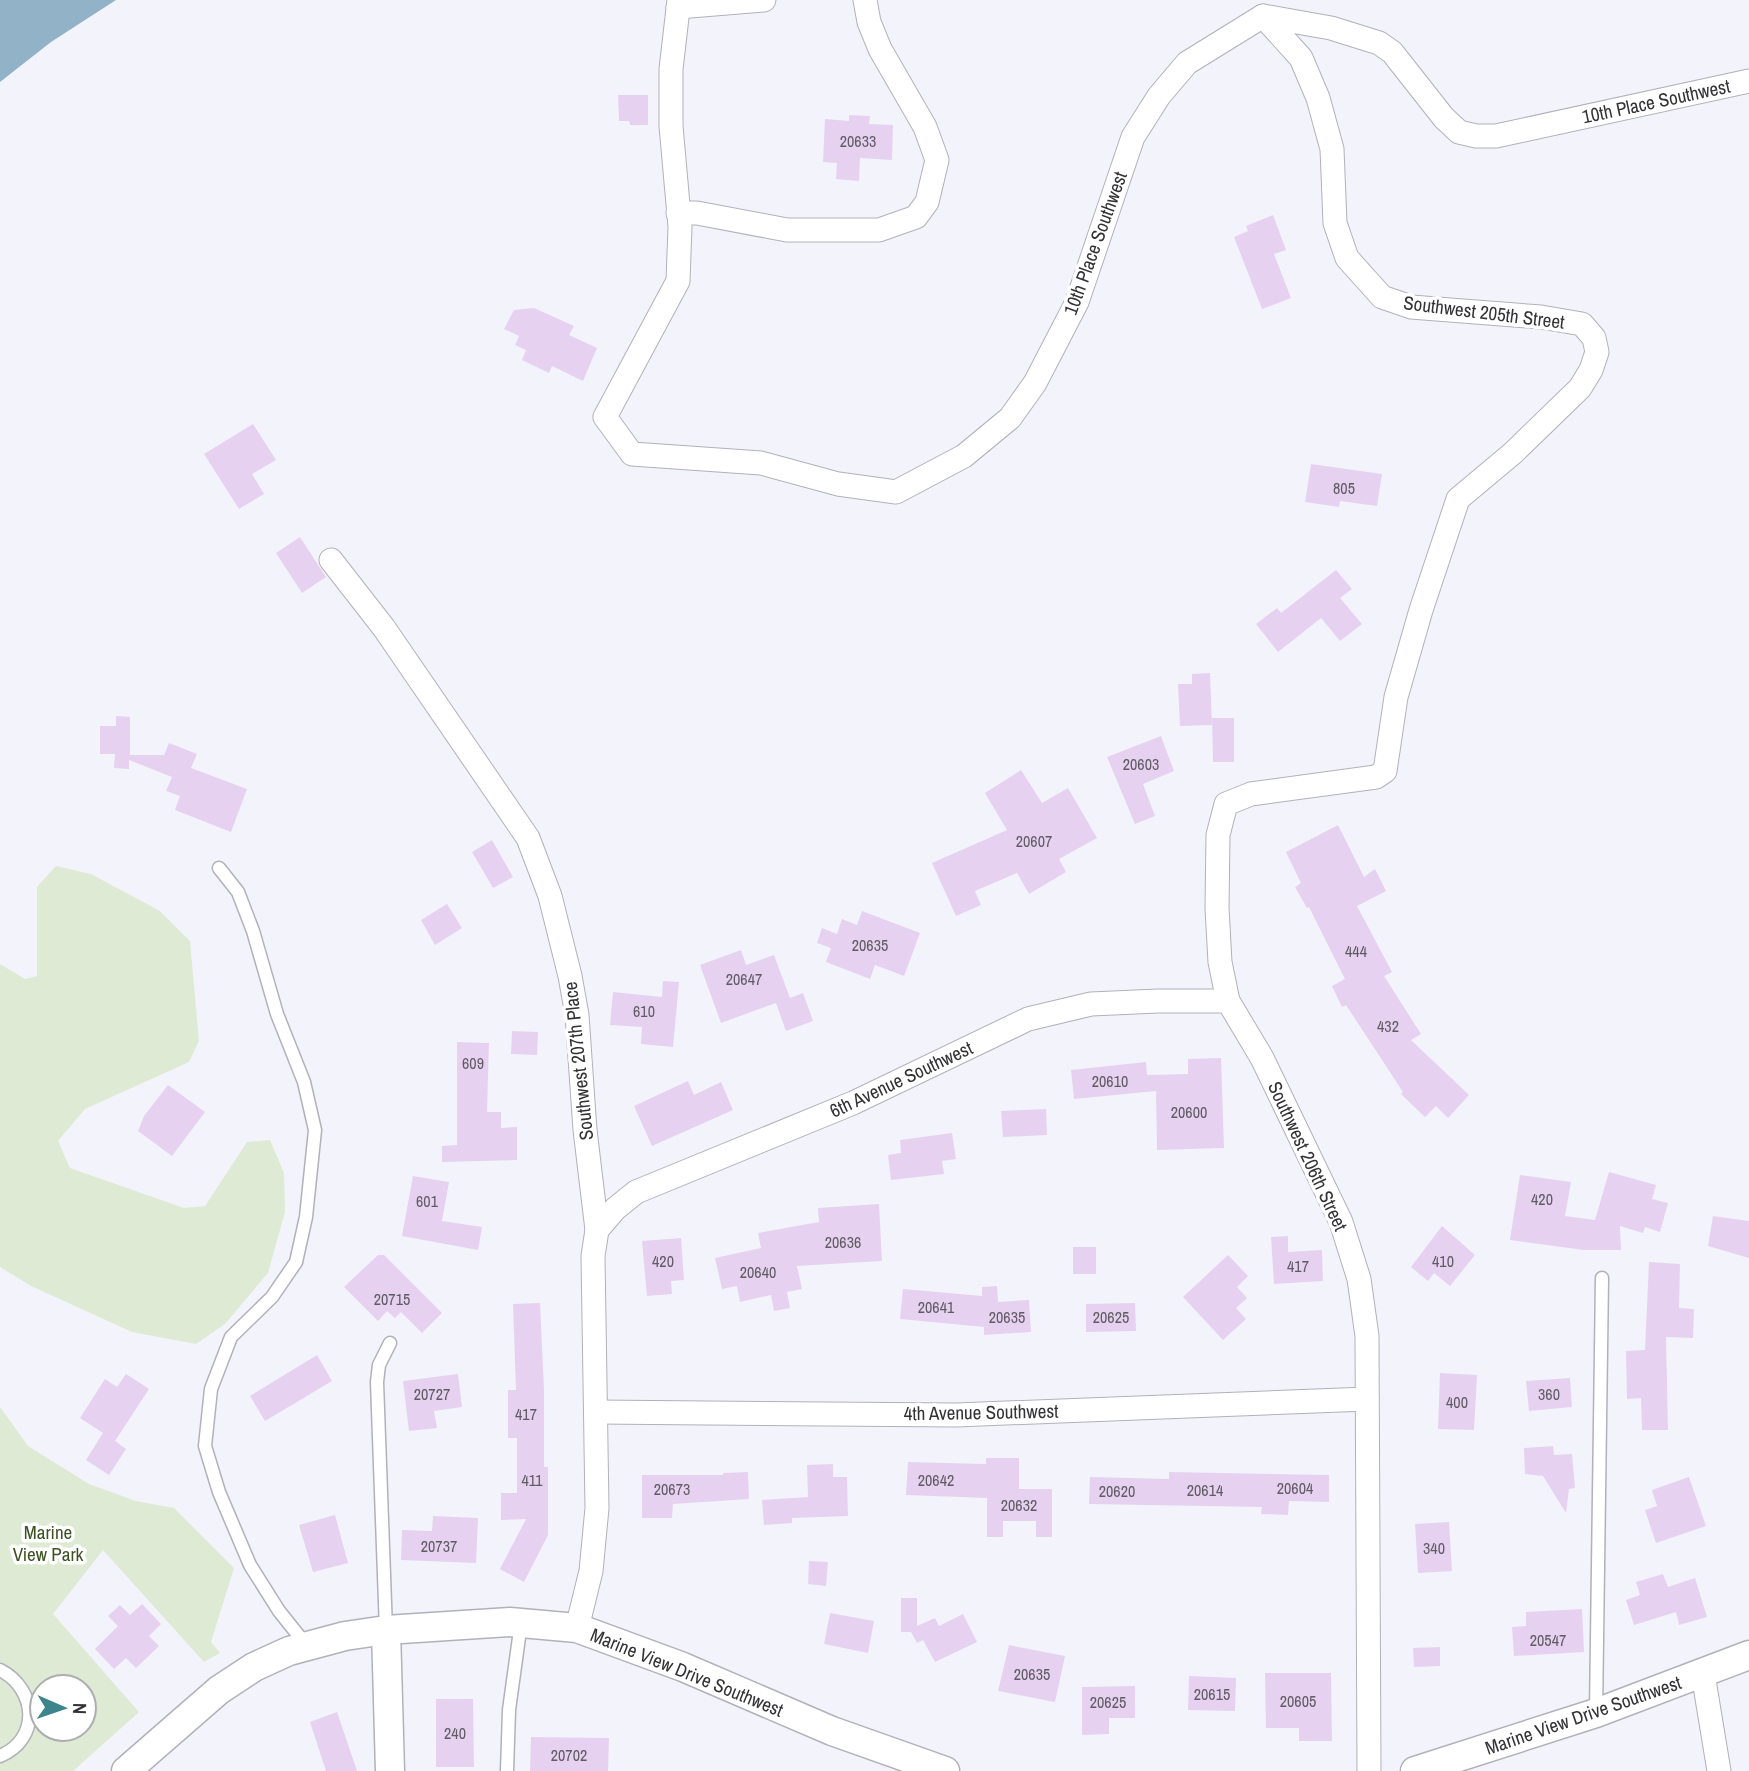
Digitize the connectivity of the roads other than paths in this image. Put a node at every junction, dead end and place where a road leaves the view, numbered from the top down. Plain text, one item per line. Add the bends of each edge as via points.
1 (764, 0) edge
2 (865, 0) edge
3 (679, 3) edge
4 (1264, 16) junction
5 (1749, 81) edge
6 (678, 213) junction
7 (331, 560) dead end
8 (1226, 804) joint
9 (219, 868) dead end
10 (1228, 1001) junction
11 (597, 1230) junction
12 (1602, 1279) dead end
13 (390, 1343) dead end
14 (1367, 1399) junction
15 (596, 1412) junction
16 (521, 1623) junction
17 (577, 1628) junction
18 (386, 1630) junction
19 (307, 1646) junction
20 (1749, 1655) edge
21 (0, 1670) edge
22 (1703, 1674) junction
23 (1596, 1713) junction
24 (0, 1756) edge
25 (126, 1771) edge
26 (390, 1771) edge
27 (507, 1771) edge
28 (945, 1771) edge
29 (1369, 1771) edge
30 (1415, 1771) edge
31 (1719, 1771) edge

1 - 3 street
2 - 6 street via 880,49 925,127 937,160 927,202 916,216 879,230 787,230
3 - 6 street, 10th Place Southwest via 671,69
4 - 5 street, 10th Place Southwest via 1331,28 1379,43 1392,52 1444,118 1460,132 1476,136 1496,136
4 - 6 street, 10th Place Southwest via 1187,63 1139,127 1077,302 1035,383 1010,418 964,456 896,492 838,484 761,463 632,454 605,417 678,281
4 - 8 street, Southwest 205th Street via 1301,58 1314,88 1332,149 1335,222 1347,258 1382,297 1411,307 1582,324 1594,338 1597,352 1580,388 1458,499 1396,697 1385,771 1376,777 1251,794
7 - 11 street, Southwest 207th Place via 392,639 528,838 550,896 577,1015
8 - 10 street, Southwest 206th Street via 1218,835 1217,908
9 - 19 lane via 238,892 253,932 316,1130 296,1262 272,1297 231,1337 211,1389 205,1446 250,1565
10 - 11 street, 6th Avenue Southwest via 1091,1004 1028,1019 853,1103 636,1192
10 - 14 street, Southwest 206th Street via 1262,1058 1341,1222 1359,1279 1367,1336
11 - 15 street, Southwest 207th Place via 593,1256
12 - 23 lane
13 - 18 lane via 377,1382
14 - 15 street, 4th Avenue Southwest via 956,1415
14 - 29 street, Southwest 206th Street
15 - 17 street, Southwest 207th Place via 597,1508 591,1571
16 - 17 street, Marine View Drive Southwest
16 - 18 street, Marine View Drive Southwest
16 - 27 lane via 509,1710
17 - 28 street, Marine View Drive Southwest via 683,1667 832,1731
18 - 19 street, Marine View Drive Southwest
18 - 26 street
19 - 25 street, Marine View Drive Southwest via 254,1667 219,1690
20 - 22 street, Marine View Drive Southwest
21 - 24 lane via 24,1690 29,1720 15,1747
22 - 23 street, Marine View Drive Southwest
22 - 31 street
23 - 30 street, Marine View Drive Southwest

